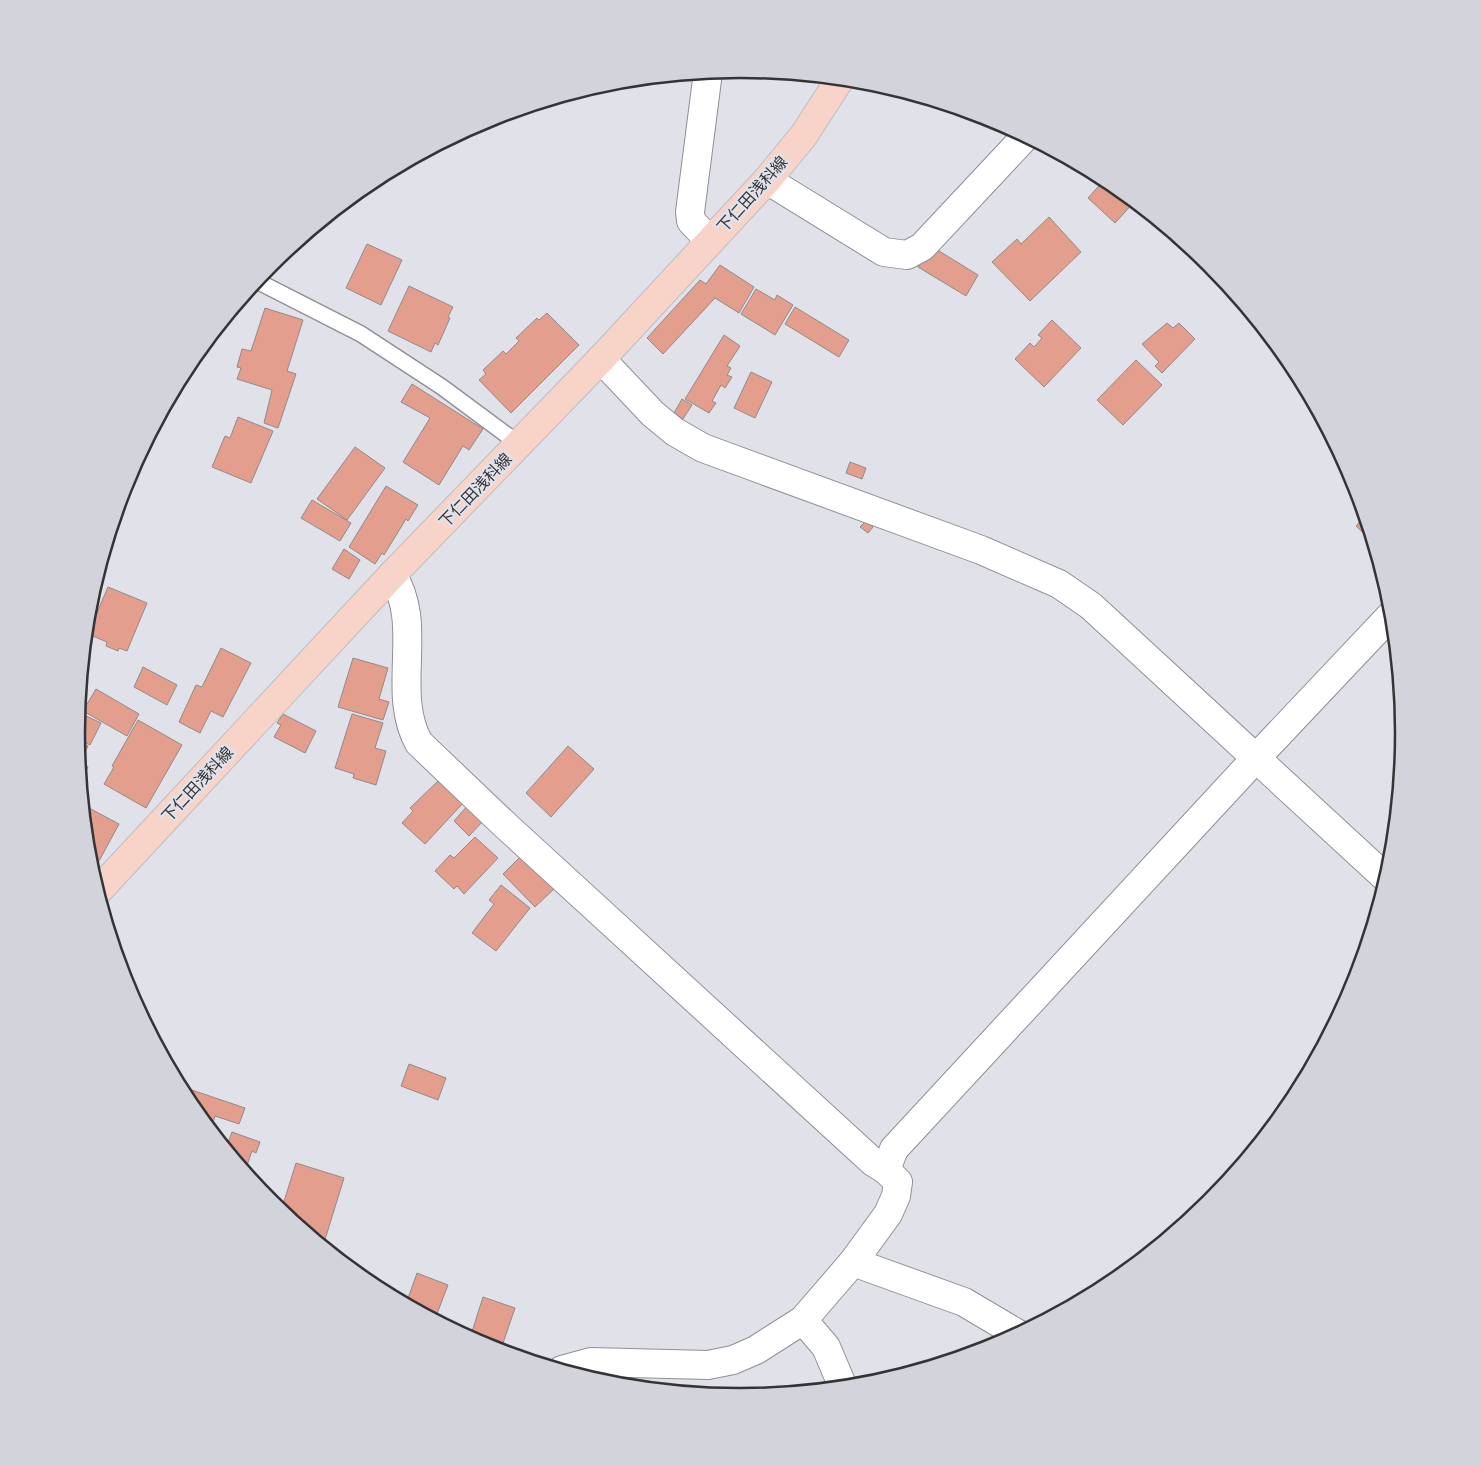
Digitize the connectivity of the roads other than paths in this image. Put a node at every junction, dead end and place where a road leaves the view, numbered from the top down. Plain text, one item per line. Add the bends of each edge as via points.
1 (707, 79) edge
2 (836, 85) edge
3 (1021, 141) edge
4 (767, 180) junction
5 (710, 241) junction
6 (263, 285) edge
7 (601, 359) junction
8 (519, 444) junction
9 (392, 575) junction
10 (1386, 621) edge
11 (1256, 757) junction
12 (1380, 873) edge
13 (103, 885) edge
14 (886, 1170) junction
15 (853, 1262) junction
16 (804, 1320) junction
17 (1011, 1330) edge
18 (574, 1367) edge
19 (840, 1381) edge

1 - 5 street via 690,212 691,221
2 - 4 main road, 下仁田浅科線 via 804,135
3 - 4 street via 922,248 907,255 884,252
4 - 5 main road, 下仁田浅科線
5 - 7 main road, 下仁田浅科線
6 - 8 lane via 361,334 442,387
7 - 8 main road, 下仁田浅科線
7 - 11 street via 653,414 675,432 703,448 981,550 1059,584 1091,606
8 - 9 main road, 下仁田浅科線
9 - 13 main road, 下仁田浅科線
9 - 14 street via 402,590 406,609 408,708 412,731 419,743
10 - 11 street
11 - 12 street
11 - 14 street via 894,1149
14 - 15 street via 898,1182 896,1196 888,1214
15 - 16 street
15 - 17 street via 964,1302
16 - 18 street via 756,1350 733,1360 708,1365 591,1362
16 - 19 street via 826,1347

